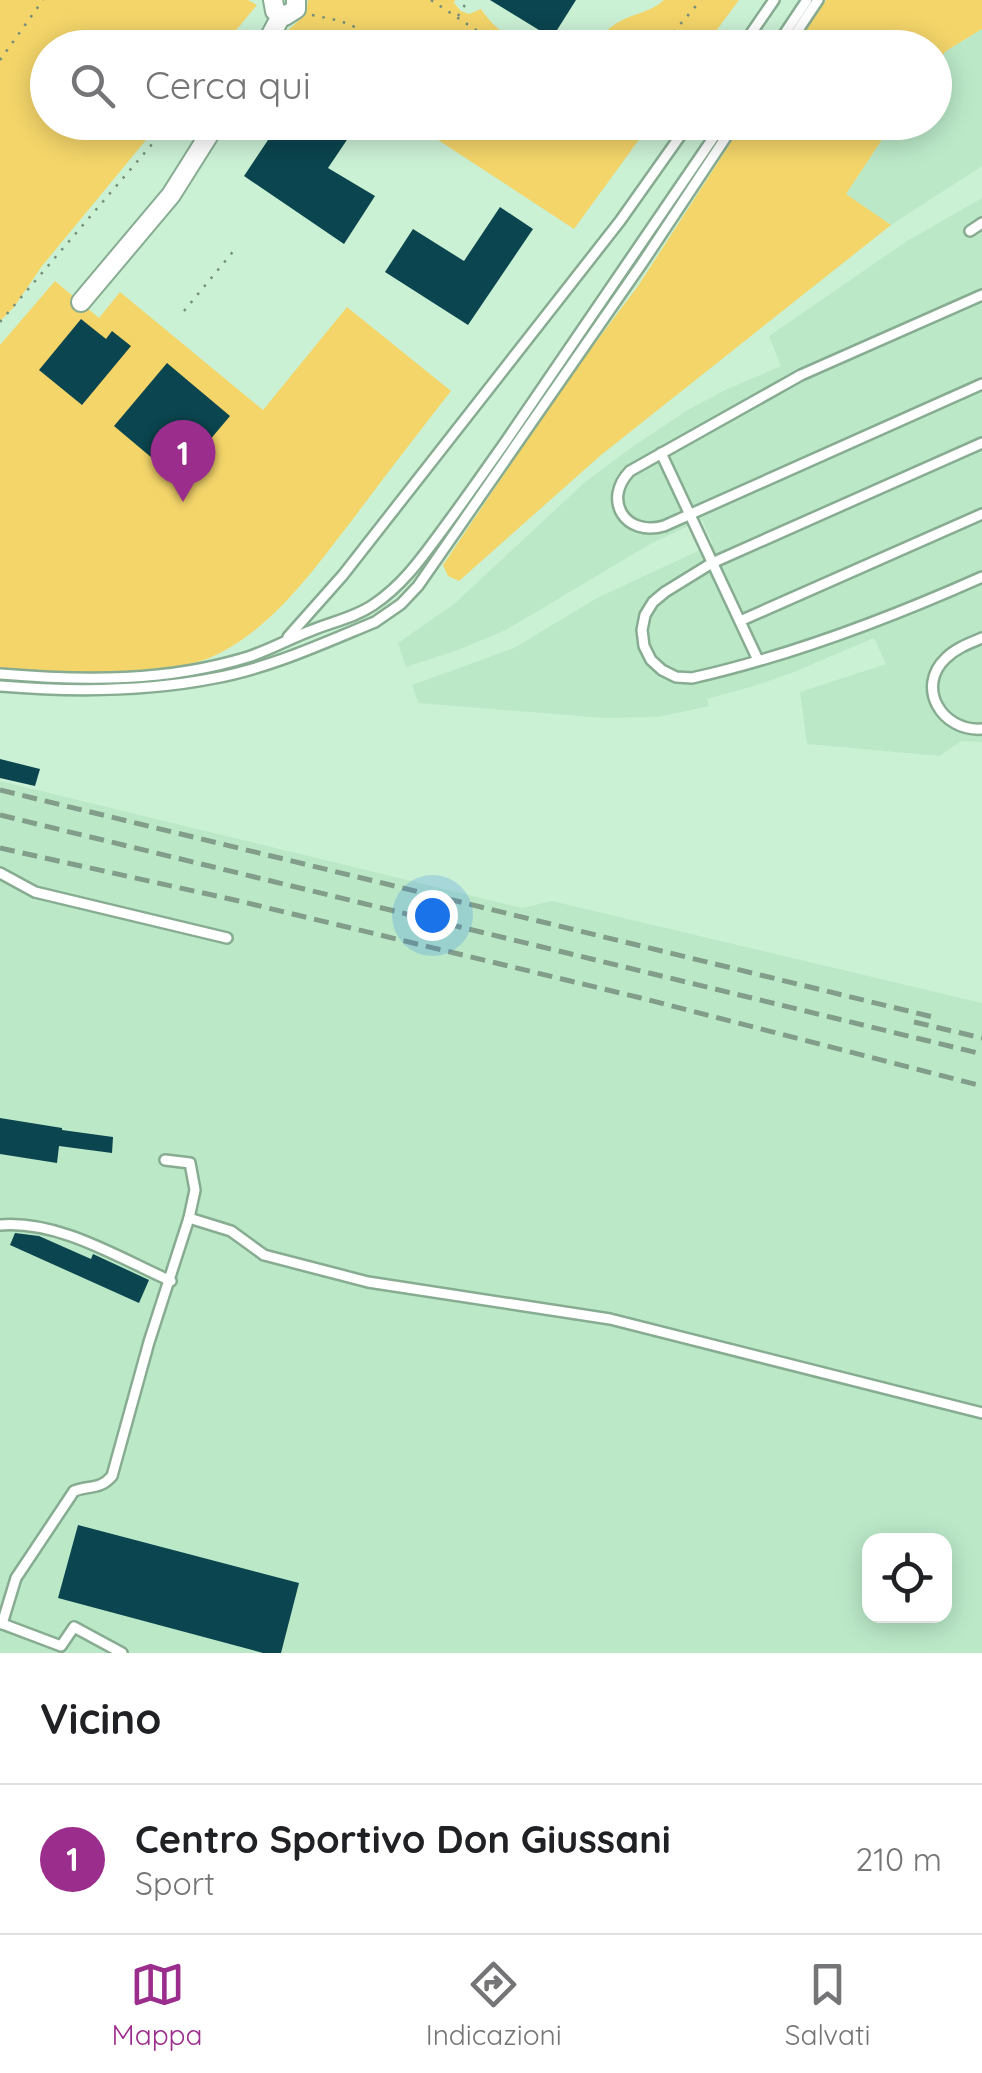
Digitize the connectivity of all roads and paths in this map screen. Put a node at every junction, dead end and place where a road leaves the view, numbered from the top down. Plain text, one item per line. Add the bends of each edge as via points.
1 (43, 0) edge
2 (431, 0) edge
3 (468, 0) edge
4 (701, 0) edge
5 (774, 0) edge
6 (807, 0) edge
7 (818, 0) edge
8 (299, 4) edge
9 (274, 5) edge
10 (457, 17) junction
11 (268, 30) edge
12 (359, 30) edge
13 (476, 30) edge
14 (675, 30) edge
15 (753, 30) edge
16 (787, 30) edge
17 (798, 30) edge
18 (0, 60) edge
19 (156, 140) edge
20 (206, 140) edge
21 (677, 140) edge
22 (712, 140) edge
23 (724, 140) edge
24 (982, 223) edge
25 (970, 231) dead end
26 (236, 248) dead end
27 (982, 295) edge
28 (80, 302) dead end
29 (184, 311) dead end
30 (0, 322) edge
31 (982, 384) edge
32 (982, 443) edge
33 (661, 453) junction
34 (690, 514) junction
35 (982, 514) edge
36 (712, 563) junction
37 (982, 577) edge
38 (740, 621) junction
39 (982, 638) edge
40 (283, 642) junction
41 (758, 660) junction
42 (0, 674) edge
43 (0, 686) edge
44 (982, 729) edge
45 (0, 873) edge
46 (228, 938) dead end
47 (165, 1160) dead end
48 (190, 1218) junction
49 (0, 1224) edge
50 (171, 1281) junction
51 (982, 1412) edge
52 (1, 1623) edge
53 (122, 1653) edge

1 - 18 path
2 - 10 path
3 - 10 path
4 - 14 path
5 - 15 lane
6 - 16 lane
7 - 17 lane
8 - 9 street via 293,13
8 - 12 path
9 - 11 street
10 - 13 path
19 - 30 path
20 - 28 street via 171,195
21 - 40 lane via 332,588
22 - 40 lane via 404,580 370,608
23 - 43 lane via 418,586 389,614 218,678 145,689
24 - 25 lane
26 - 29 path
27 - 33 lane via 801,375
31 - 34 lane
32 - 36 lane
33 - 34 lane
33 - 34 lane via 622,478 619,508 632,524 653,529
34 - 36 lane
35 - 38 lane
36 - 38 lane
36 - 41 lane via 653,602 645,615 644,646 651,660 676,677
37 - 41 lane
38 - 41 lane
39 - 44 lane via 945,658 933,694 950,722
40 - 42 lane via 217,666 130,678
45 - 46 lane via 36,892
47 - 48 lane via 190,1164
48 - 50 lane
48 - 51 lane via 225,1228 289,1263 387,1286 610,1320
49 - 50 lane via 78,1239
50 - 52 lane via 112,1476 95,1489 74,1490 16,1578
52 - 53 lane via 61,1646 74,1627

